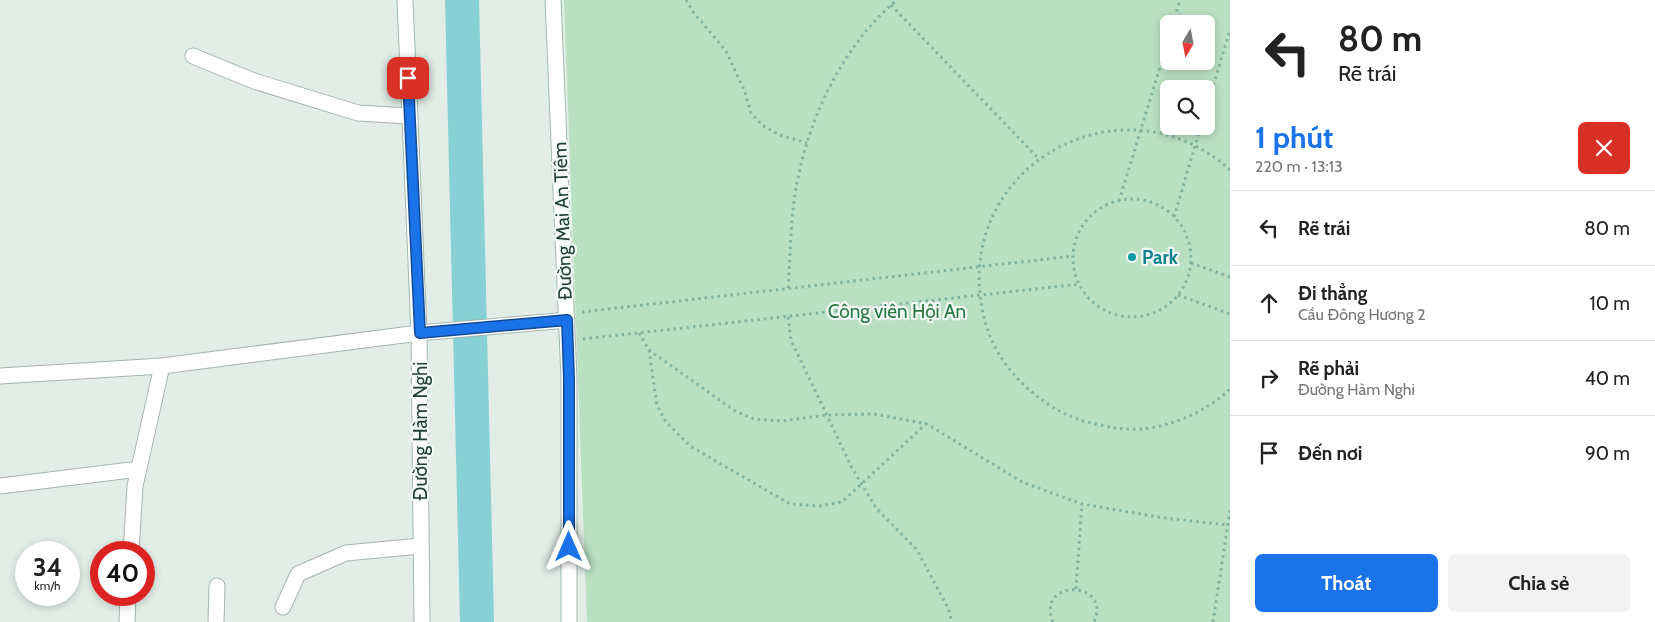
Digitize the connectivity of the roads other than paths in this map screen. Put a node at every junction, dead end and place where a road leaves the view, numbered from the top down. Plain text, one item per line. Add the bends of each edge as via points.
1 (405, 0) edge
2 (553, 0) edge
3 (193, 56) dead end
4 (409, 116) junction
5 (567, 317) junction
6 (420, 333) junction
7 (162, 366) junction
8 (0, 376) edge
9 (139, 468) junction
10 (0, 486) edge
11 (132, 541) edge
12 (420, 546) junction
13 (217, 586) dead end
14 (128, 606) edge
15 (283, 607) dead end
16 (127, 622) edge
17 (216, 622) edge
18 (422, 622) edge
19 (569, 622) edge

1 - 4 street, Đường Hàm Nghi
2 - 5 street, Đường Mai An Tiêm
3 - 4 street via 254,81 358,114
4 - 6 street, Đường Hàm Nghi
5 - 6 street
5 - 19 street, Đường Mai An Tiêm
6 - 7 street
6 - 12 street, Đường Hàm Nghi
7 - 8 street
7 - 9 street
9 - 10 street
9 - 11 street
12 - 15 street via 346,553 298,574
12 - 18 street, Đường Hàm Nghi
13 - 17 street
14 - 16 street

